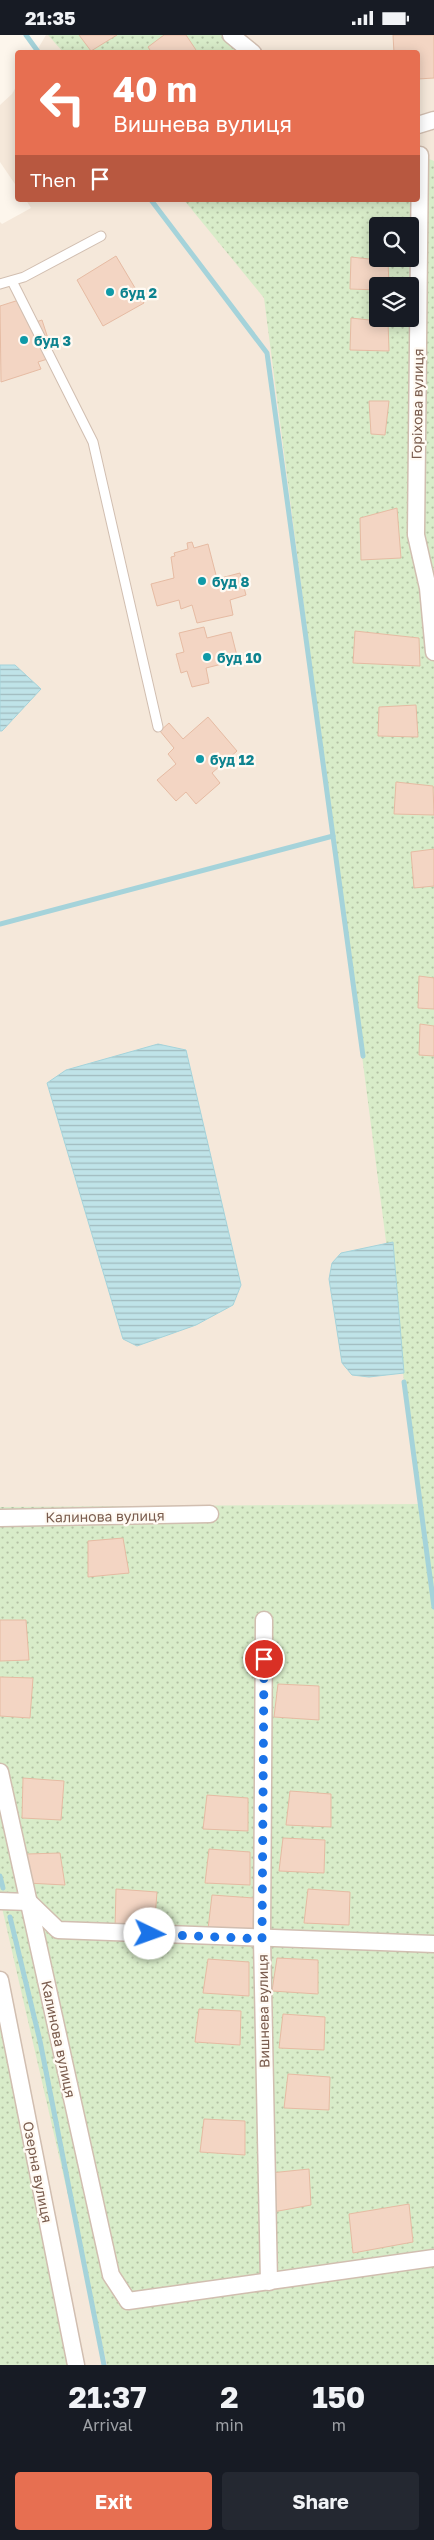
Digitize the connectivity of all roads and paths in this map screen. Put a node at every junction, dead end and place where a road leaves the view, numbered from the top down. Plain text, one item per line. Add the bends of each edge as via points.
1 (231, 35) edge
2 (249, 50) edge
3 (434, 120) edge
4 (420, 124) edge
5 (424, 156) edge
6 (101, 237) dead end
7 (12, 281) junction
8 (0, 284) edge
9 (434, 652) edge
10 (158, 727) dead end
11 (210, 1514) dead end
12 (0, 1518) edge
13 (264, 1620) dead end
14 (0, 1772) edge
15 (0, 1901) edge
16 (29, 1902) junction
17 (262, 1939) junction
18 (434, 1944) edge
19 (0, 1980) edge
20 (434, 2258) edge
21 (269, 2282) junction
22 (76, 2365) edge

1 - 2 street
3 - 4 street
5 - 9 street, Горіхова вулиця via 416,535 428,588
6 - 7 lane
7 - 8 lane
7 - 10 lane via 94,442
11 - 12 street, Калинова вулиця
13 - 17 street, Вишнева вулиця
14 - 16 street, Калинова вулиця
15 - 16 street
16 - 17 street via 58,1930
16 - 21 street, Калинова вулиця via 111,2275 128,2301
17 - 18 street
17 - 21 street, Вишнева вулиця
19 - 22 street, Озерна вулиця
20 - 21 street

